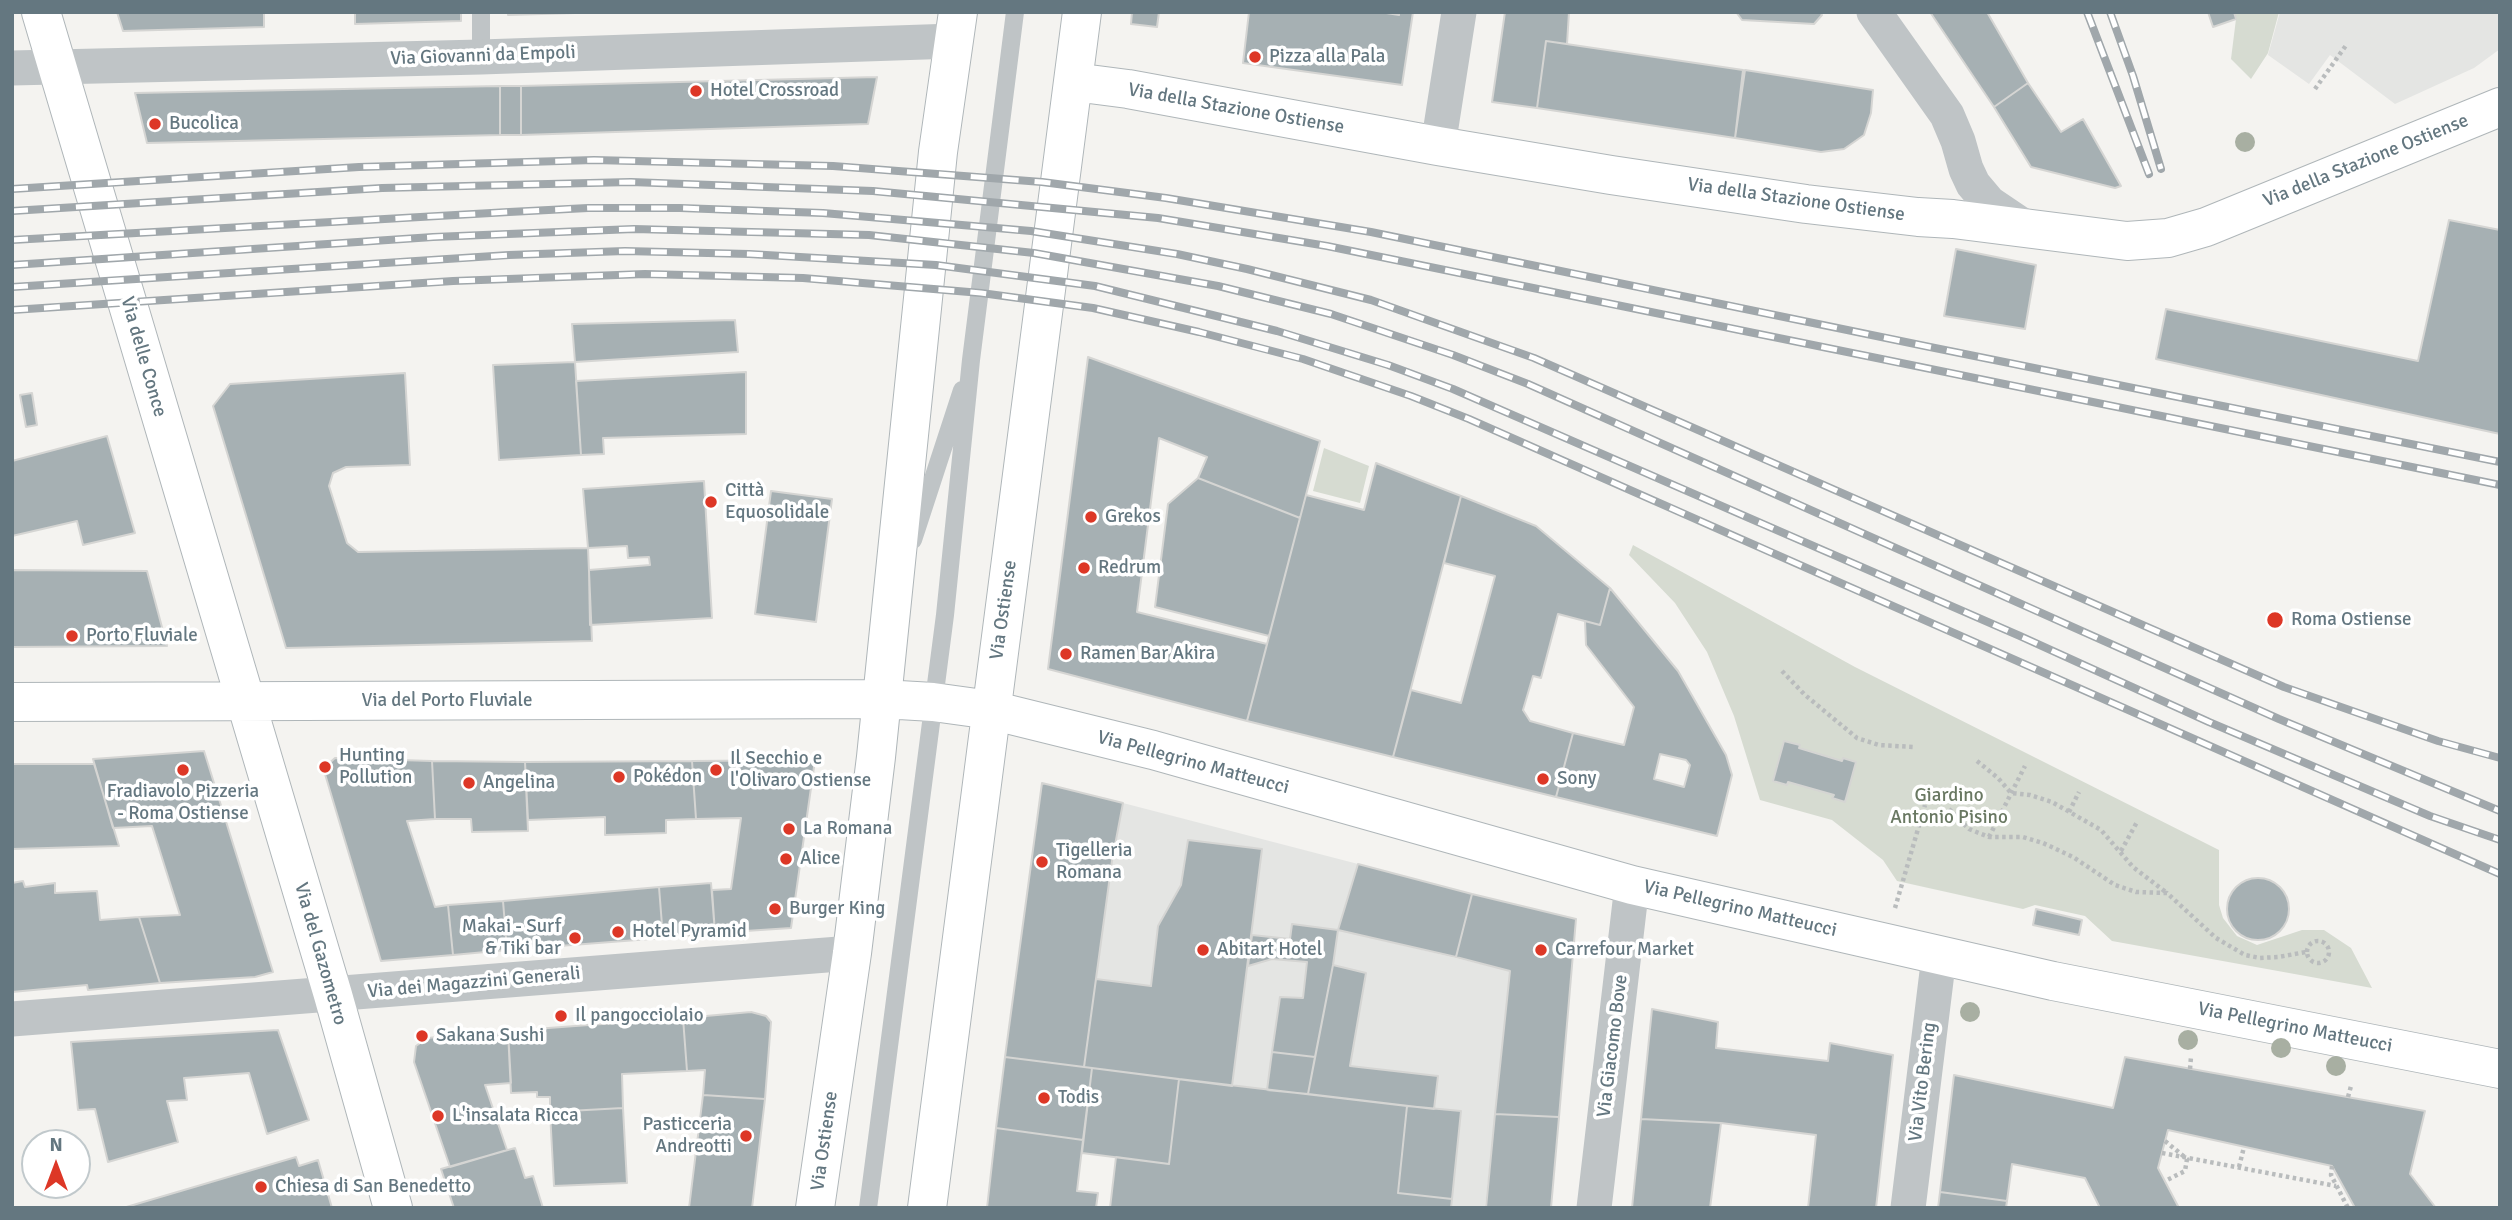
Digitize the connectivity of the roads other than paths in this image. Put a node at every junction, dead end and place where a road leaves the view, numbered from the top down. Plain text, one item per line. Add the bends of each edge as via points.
1 (41, 12) edge
2 (481, 12) edge
3 (1015, 12) edge
4 (1082, 12) edge
5 (1459, 12) edge
6 (1874, 12) edge
7 (956, 27) edge
8 (481, 57) junction
9 (58, 67) junction
10 (12, 68) edge
11 (1073, 82) junction
12 (2500, 107) edge
13 (1438, 146) junction
14 (2026, 228) junction
15 (971, 360) junction
16 (891, 608) junction
17 (882, 699) junction
18 (12, 702) edge
19 (246, 702) junction
20 (933, 702) junction
21 (991, 710) junction
22 (1632, 884) junction
23 (852, 954) junction
24 (1939, 956) junction
25 (333, 995) junction
26 (12, 1019) edge
27 (2500, 1069) edge
28 (393, 1208) edge
29 (815, 1208) edge
30 (868, 1208) edge
31 (927, 1208) edge
32 (1594, 1208) edge
33 (1908, 1208) edge

1 - 9 street, Via delle Conce
2 - 8 lane
3 - 15 lane
4 - 11 street, Via Ostiense
5 - 13 street
6 - 14 street via 1947,115 1973,184 1990,203
7 - 8 street, Via Giovanni da Empoli
7 - 16 street, Via Ostiense via 938,152
8 - 9 street, Via Giovanni da Empoli
9 - 10 street, Via Giovanni da Empoli
9 - 19 street, Via delle Conce
11 - 13 street, Via della Stazione Ostiense
11 - 21 street, Via Ostiense
12 - 14 street, Via della Stazione Ostiense via 2190,233 2127,241
13 - 14 street, Via della Stazione Ostiense via 1806,204
15 - 16 lane
15 - 20 lane
16 - 17 street, Via Ostiense
17 - 19 street, Via del Porto Fluviale
17 - 20 street
17 - 23 street, Via Ostiense
18 - 19 street, Via del Porto Fluviale
19 - 25 street, Via del Gazometro
20 - 21 street, Via Pellegrino Matteucci
20 - 30 lane
21 - 22 street, Via Pellegrino Matteucci via 1153,750
21 - 31 street, Via Ostiense
22 - 24 street, Via Pellegrino Matteucci
22 - 32 street, Via Giacomo Bove
23 - 25 street, Via dei Magazzini Generali
23 - 29 street, Via Ostiense
24 - 27 street, Via Pellegrino Matteucci
24 - 33 street, Via Vito Bering
25 - 26 street, Via dei Magazzini Generali
25 - 28 street, Via del Gazometro

